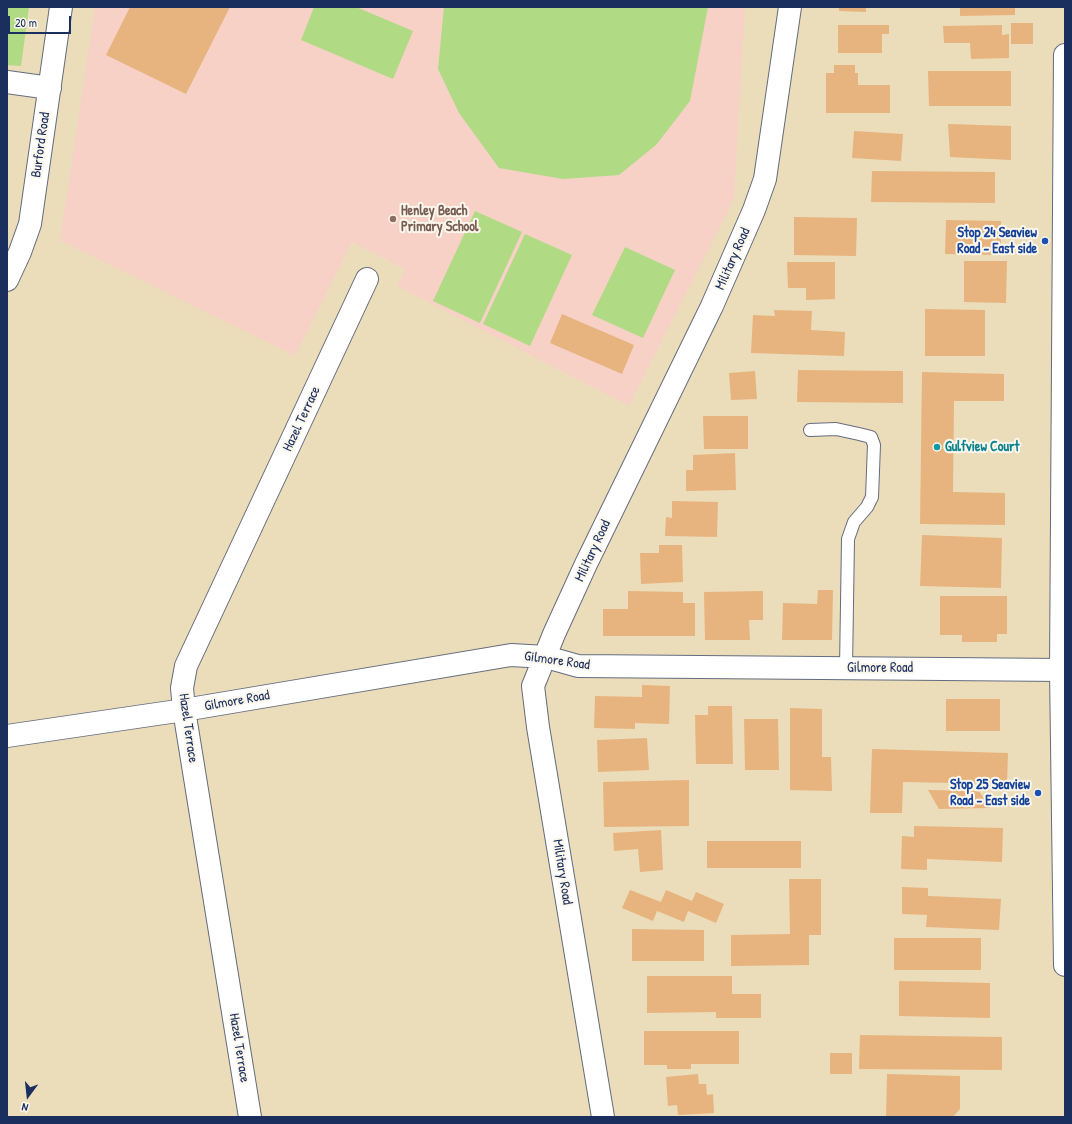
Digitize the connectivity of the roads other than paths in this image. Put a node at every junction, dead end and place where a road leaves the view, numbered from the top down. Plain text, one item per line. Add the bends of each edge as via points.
1 (61, 7) edge
2 (790, 7) edge
3 (1065, 55) edge
4 (7, 82) edge
5 (50, 88) junction
6 (367, 279) dead end
7 (7, 280) edge
8 (810, 430) dead end
9 (546, 657) junction
10 (846, 668) junction
11 (1063, 670) edge
12 (184, 710) junction
13 (7, 736) edge
14 (1065, 965) edge
15 (250, 1117) edge
16 (603, 1117) edge

1 - 5 street, Burford Road
2 - 9 street, Military Road via 765,179 754,210 712,306 586,564
3 - 11 street
4 - 5 street
5 - 7 street, Burford Road via 30,224
6 - 12 street, Hazel Terrace via 186,666 182,688
8 - 10 lane via 836,430 859,434 871,437 874,444 872,497 854,522 848,540
9 - 10 street, Gilmore Road via 578,666
9 - 12 street, Gilmore Road via 511,655
9 - 16 street, Military Road via 533,686 538,727
10 - 11 street, Gilmore Road
11 - 14 street
12 - 13 street, Gilmore Road
12 - 15 street, Hazel Terrace

